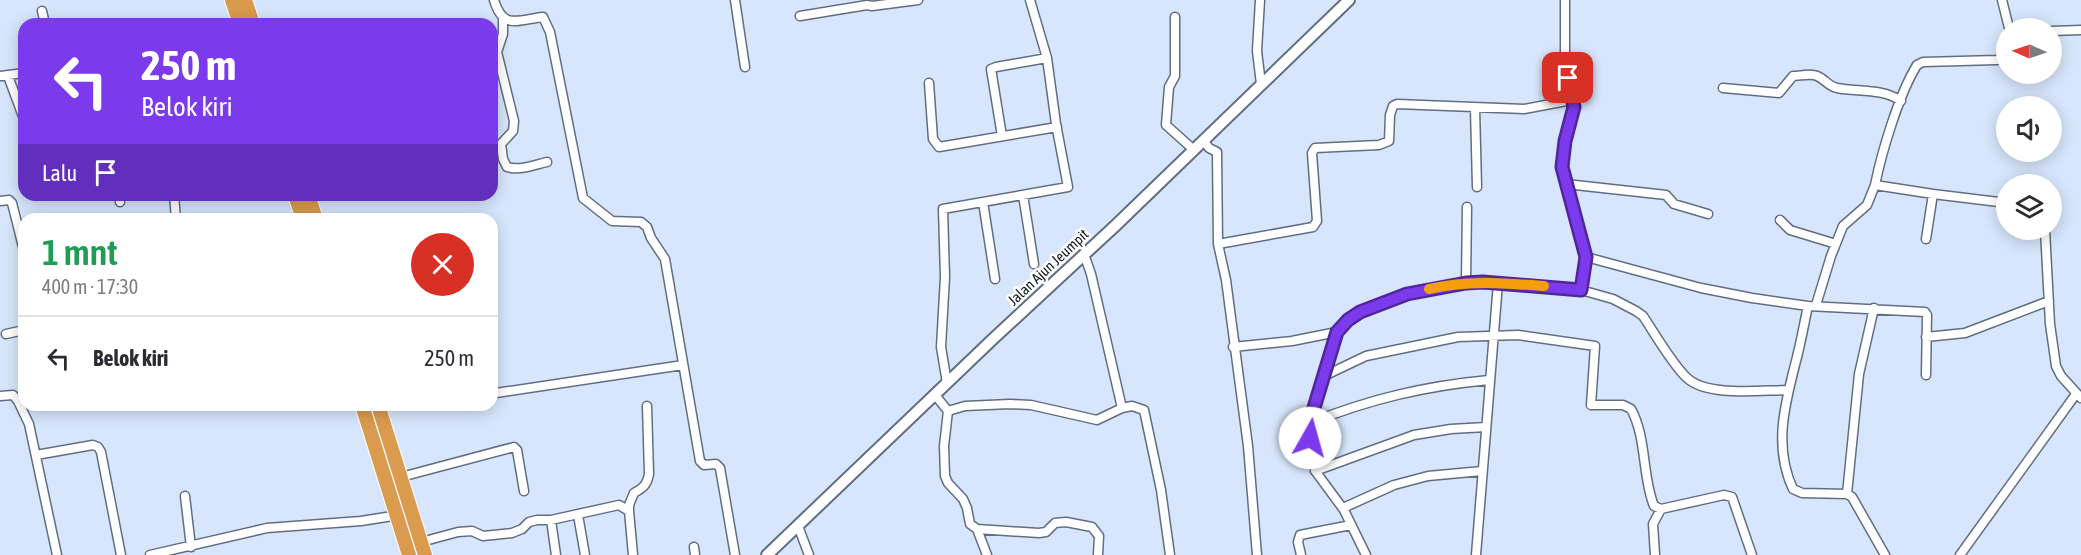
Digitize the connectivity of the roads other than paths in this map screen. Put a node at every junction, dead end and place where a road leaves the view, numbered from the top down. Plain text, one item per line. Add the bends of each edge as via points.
1 (232, 0) edge
2 (245, 0) edge
3 (494, 0) edge
4 (735, 0) edge
5 (915, 0) edge
6 (1030, 0) edge
7 (1260, 0) edge
8 (1349, 0) edge
9 (1565, 0) edge
10 (2002, 0) edge
11 (42, 11) dead end
12 (800, 16) dead end
13 (1175, 17) dead end
14 (44, 18) edge
15 (238, 18) edge
16 (251, 18) edge
17 (2006, 18) edge
18 (503, 19) junction
19 (2081, 30) edge
20 (2062, 31) edge
21 (498, 49) edge
22 (498, 56) edge
23 (1047, 58) junction
24 (1996, 60) edge
25 (744, 67) dead end
26 (4, 76) edge
27 (929, 83) dead end
28 (1262, 84) junction
29 (1723, 88) dead end
30 (1572, 100) junction
31 (1901, 101) junction
32 (18, 106) edge
33 (1475, 108) junction
34 (1057, 127) junction
35 (1002, 136) junction
36 (1204, 141) junction
37 (1194, 150) junction
38 (547, 162) dead end
39 (1566, 184) junction
40 (1875, 185) junction
41 (1477, 187) dead end
42 (1933, 194) junction
43 (1023, 195) junction
44 (0, 201) edge
45 (982, 201) junction
46 (1996, 202) edge
47 (1467, 207) dead end
48 (1708, 214) dead end
49 (1780, 220) dead end
50 (18, 226) edge
51 (1926, 239) dead end
52 (2046, 240) edge
53 (1218, 244) junction
54 (1836, 244) junction
55 (1084, 254) junction
56 (1586, 257) junction
57 (1034, 264) dead end
58 (995, 279) dead end
59 (1466, 283) junction
60 (1498, 283) junction
61 (1581, 290) junction
62 (2049, 301) junction
63 (1812, 305) junction
64 (1875, 308) junction
65 (18, 331) edge
66 (1337, 332) junction
67 (6, 334) dead end
68 (1493, 334) junction
69 (1926, 337) junction
70 (1233, 347) junction
71 (683, 365) junction
72 (1926, 375) dead end
73 (1324, 376) junction
74 (1489, 380) junction
75 (947, 383) junction
76 (1788, 390) junction
77 (498, 393) edge
78 (934, 395) junction
79 (0, 396) edge
80 (2078, 396) edge
81 (18, 401) edge
82 (646, 406) dead end
83 (1122, 408) junction
84 (23, 411) edge
85 (364, 411) edge
86 (380, 411) edge
87 (948, 411) junction
88 (1310, 423) junction
89 (1486, 427) junction
90 (36, 455) junction
91 (1316, 471) junction
92 (1482, 471) junction
93 (401, 477) junction
94 (524, 491) dead end
95 (1847, 494) junction
96 (185, 496) dead end
97 (1342, 508) junction
98 (1660, 509) junction
99 (411, 511) junction
100 (629, 512) junction
101 (397, 515) junction
102 (578, 515) junction
103 (551, 520) junction
104 (1351, 525) junction
105 (798, 526) junction
106 (976, 529) junction
107 (206, 544) junction
108 (191, 546) junction
109 (423, 549) edge
110 (57, 555) edge
111 (121, 555) edge
112 (150, 555) edge
113 (208, 555) edge
114 (409, 555) edge
115 (556, 555) edge
116 (585, 555) edge
117 (633, 555) edge
118 (735, 555) edge
119 (766, 555) edge
120 (809, 555) edge
121 (987, 555) edge
122 (1098, 555) edge
123 (1170, 555) edge
124 (1257, 555) edge
125 (1301, 555) edge
126 (1366, 555) edge
127 (1476, 555) edge
128 (1655, 555) edge
129 (1752, 555) edge
130 (1885, 555) edge
131 (1960, 555) edge

1 - 15 highway
2 - 16 highway
3 - 18 street
4 - 25 street
5 - 12 street
6 - 23 street
7 - 28 street via 1257,51
8 - 28 street, Jalan Ajun Jeumpit
9 - 30 street via 1565,57
10 - 17 street
11 - 14 street
13 - 37 street via 1175,76 1169,87 1166,124
18 - 21 street
18 - 71 street via 543,17 556,57 583,198 612,221 641,222 647,227 665,259
19 - 20 street
22 - 38 street via 514,121 513,131 501,144 502,159 511,169
23 - 34 street
23 - 35 street via 991,69
24 - 31 street via 1923,62 1917,65
26 - 32 street
27 - 35 street via 935,144 945,147
28 - 36 street, Jalan Ajun Jeumpit
29 - 31 street via 1779,93 1793,76 1815,75 1828,85 1893,96
30 - 33 street via 1524,109
30 - 39 street via 1574,107 1562,156
31 - 40 street
33 - 41 street
33 - 53 street via 1450,104 1393,106 1389,141 1379,145 1315,148 1312,153 1317,221 1313,227
34 - 35 street
34 - 43 street via 1068,187
36 - 37 street, Jalan Ajun Jeumpit
36 - 53 street via 1217,152
37 - 55 street, Jalan Ajun Jeumpit
39 - 48 street via 1666,195 1674,204
39 - 56 street
40 - 42 street
40 - 54 street via 1867,205 1845,222
42 - 46 street
42 - 51 street
43 - 45 street
43 - 57 street
44 - 50 street via 12,202
45 - 58 street
45 - 75 street via 943,209 941,346
47 - 59 street
49 - 54 street via 1790,230
52 - 62 street
53 - 70 street
54 - 63 street
55 - 75 street, Jalan Ajun Jeumpit
55 - 83 street
56 - 61 street
56 - 63 street via 1701,288
59 - 60 street
59 - 66 street via 1407,294 1360,312
60 - 61 street
60 - 68 street
61 - 76 street via 1636,310 1694,383 1728,390
62 - 69 street via 1965,333
62 - 80 street via 2056,366
63 - 64 street
63 - 76 street
64 - 69 street via 1924,312
64 - 95 street via 1859,374
65 - 67 street
66 - 70 street
66 - 73 street
68 - 73 street via 1458,337 1366,356
68 - 74 street
68 - 98 street via 1595,346 1591,405 1623,405 1631,409 1645,454 1651,498
69 - 72 street
70 - 124 street via 1248,446
71 - 77 street
71 - 118 street via 700,461 720,468
73 - 88 street
74 - 88 street via 1407,391
74 - 89 street
75 - 78 street, Jalan Ajun Jeumpit
76 - 95 street via 1782,449 1793,489 1802,493
78 - 87 street
78 - 105 street, Jalan Ajun Jeumpit
79 - 81 street via 13,395
80 - 131 street
82 - 100 street via 648,483 634,493
83 - 87 street via 1097,420 1031,405 965,406
83 - 123 street via 1144,410
84 - 90 street
85 - 101 highway
86 - 93 highway
87 - 106 street via 945,476 963,499 970,524
88 - 91 street via 1310,451
89 - 91 street via 1414,435
89 - 92 street
90 - 110 street
90 - 111 street via 98,447
91 - 97 street
92 - 97 street via 1428,476 1394,485
92 - 127 street
93 - 94 street via 514,447
93 - 99 highway
95 - 130 street via 1855,500
96 - 108 street
97 - 104 street
98 - 128 street via 1653,524
98 - 129 street via 1724,495 1732,497
99 - 101 street
99 - 109 highway
100 - 102 street via 619,506
100 - 117 street
101 - 107 street via 267,528
101 - 114 highway
102 - 103 street
102 - 116 street
103 - 109 street via 529,522 512,533 483,536 472,531 458,532
103 - 115 street
104 - 125 street via 1300,535
104 - 126 street
105 - 119 street, Jalan Ajun Jeumpit
105 - 120 street
106 - 121 street
106 - 122 street via 1039,533 1055,523 1066,522 1092,527 1099,536
107 - 108 street
107 - 113 street
108 - 112 street

